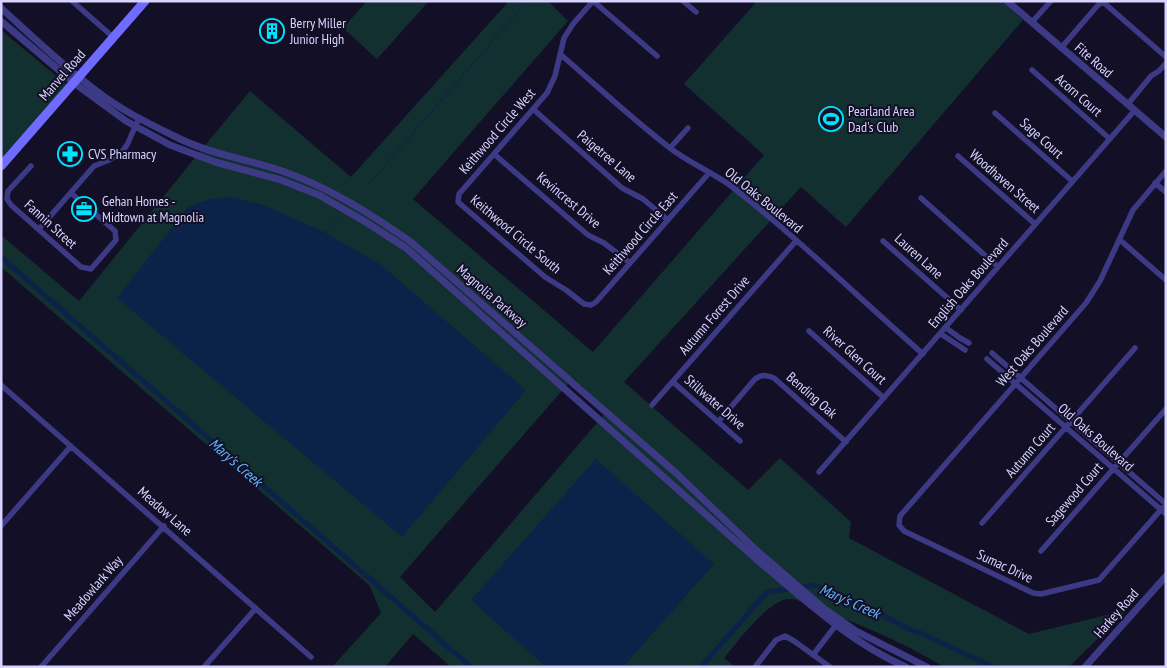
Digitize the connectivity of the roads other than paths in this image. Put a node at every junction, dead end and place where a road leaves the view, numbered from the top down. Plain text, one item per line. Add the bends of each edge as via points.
1 (72, 1) edge
2 (144, 1) edge
3 (593, 1) edge
4 (683, 1) edge
5 (1007, 1) edge
6 (1051, 1) edge
7 (1104, 2) edge
8 (1, 8) edge
9 (696, 12) dead end
10 (1, 21) edge
11 (1032, 22) junction
12 (113, 37) junction
13 (1061, 48) junction
14 (560, 54) junction
15 (657, 56) dead end
16 (1166, 57) edge
17 (1166, 63) edge
18 (1032, 70) dead end
19 (76, 80) junction
20 (1128, 104) junction
21 (533, 109) junction
22 (1135, 110) junction
23 (995, 113) dead end
24 (140, 118) junction
25 (136, 126) junction
26 (688, 128) dead end
27 (1166, 137) edge
28 (1110, 139) junction
29 (670, 148) junction
30 (494, 154) junction
31 (958, 156) dead end
32 (1, 166) edge
33 (31, 166) dead end
34 (1166, 171) edge
35 (709, 173) junction
36 (1072, 181) junction
37 (310, 183) junction
38 (1155, 183) junction
39 (307, 191) junction
40 (71, 192) junction
41 (1166, 192) edge
42 (457, 198) joint
43 (921, 198) dead end
44 (668, 220) junction
45 (1035, 224) junction
46 (39, 229) junction
47 (400, 239) junction
48 (1120, 240) junction
49 (796, 241) junction
50 (883, 241) dead end
51 (630, 264) junction
52 (998, 266) junction
53 (1166, 280) edge
54 (586, 305) joint
55 (961, 310) junction
56 (946, 328) junction
57 (809, 331) dead end
58 (941, 334) junction
59 (969, 343) dead end
60 (1135, 348) dead end
61 (965, 350) dead end
62 (992, 353) dead end
63 (923, 354) junction
64 (987, 359) dead end
65 (561, 373) junction
66 (1022, 377) junction
67 (555, 380) junction
68 (673, 382) junction
69 (1016, 384) junction
70 (1, 385) edge
71 (884, 398) junction
72 (652, 405) dead end
73 (1166, 409) edge
74 (718, 422) junction
75 (1071, 422) junction
76 (1066, 428) junction
77 (629, 432) junction
78 (622, 440) junction
79 (740, 441) dead end
80 (846, 442) junction
81 (71, 446) junction
82 (1119, 462) junction
83 (1113, 469) junction
84 (820, 472) dead end
85 (1166, 504) edge
86 (1163, 512) edge
87 (982, 523) dead end
88 (898, 525) joint
89 (1, 526) edge
90 (164, 526) junction
91 (1041, 551) dead end
92 (768, 564) junction
93 (1166, 576) edge
94 (812, 602) junction
95 (256, 608) junction
96 (836, 625) junction
97 (813, 655) junction
98 (312, 657) dead end
99 (41, 667) edge
100 (204, 667) edge
101 (755, 667) edge
102 (830, 667) edge
103 (906, 667) edge
104 (927, 667) edge
105 (1085, 667) edge

1 - 12 street
2 - 12 main road, Manvel Road
3 - 14 street, Keithwood Circle West via 564,38
3 - 15 street
4 - 9 street
5 - 11 street, Fite Road
6 - 11 street
7 - 13 street
7 - 16 street
8 - 19 street, Magnolia Parkway
10 - 19 street, Magnolia Parkway
11 - 13 street, Fite Road
12 - 19 main road, Manvel Road
13 - 20 street, Fite Road
14 - 21 street, Keithwood Circle West via 551,85
14 - 29 street, Old Oaks Boulevard
17 - 20 street
18 - 28 street, Acorn Court
19 - 24 street, Magnolia Parkway
19 - 25 street, Magnolia Parkway
19 - 32 main road, Manvel Road
20 - 22 street, Fite Road
21 - 30 street, Keithwood Circle West
21 - 44 street, Paigetree Lane via 622,188 643,199
22 - 27 street, Fite Road
22 - 28 street, English Oaks Boulevard
23 - 36 street, Sage Court
24 - 25 street
24 - 37 street, Magnolia Parkway via 217,154 285,172
25 - 39 street, Magnolia Parkway via 170,145
25 - 40 street via 127,145 109,160 94,166
26 - 29 street
28 - 36 street, English Oaks Boulevard
29 - 35 street, Old Oaks Boulevard
30 - 42 street, Keithwood Circle West
30 - 51 street, Kevincrest Drive via 588,235 604,243
31 - 45 street, Woodhaven Street
33 - 46 street, Fannin Street via 8,191 7,200
34 - 38 street, West Oaks Boulevard
35 - 44 street, Keithwood Circle East
35 - 49 street, Old Oaks Boulevard via 730,186
36 - 45 street, English Oaks Boulevard
37 - 39 street
37 - 47 street, Magnolia Parkway via 370,213
38 - 41 street
38 - 48 street, West Oaks Boulevard via 1133,210
39 - 47 street, Magnolia Parkway
40 - 46 street
40 - 46 street, Fannin Street via 115,231 116,240 91,269 80,267
42 - 54 street, Keithwood Circle South via 460,205 546,277
43 - 52 street
44 - 51 street, Keithwood Circle East
45 - 52 street, English Oaks Boulevard
47 - 65 street, Magnolia Parkway
47 - 67 street, Magnolia Parkway via 406,248
48 - 53 street
48 - 66 street, West Oaks Boulevard via 1094,292
49 - 63 street, Old Oaks Boulevard
49 - 68 street, Autumn Forest Drive
50 - 55 street, Lauren Lane
51 - 54 street, Keithwood Circle East via 596,302
52 - 55 street, English Oaks Boulevard
55 - 56 street, English Oaks Boulevard
56 - 58 street, English Oaks Boulevard
56 - 59 street
57 - 71 street, River Glen Court
58 - 61 street
58 - 63 street, English Oaks Boulevard
60 - 75 street, Autumn Court
62 - 66 street, Old Oaks Boulevard
63 - 71 street, English Oaks Boulevard
64 - 69 street, Old Oaks Boulevard
65 - 67 street
65 - 77 street, Magnolia Parkway
66 - 69 street, West Oaks Boulevard
66 - 75 street, Old Oaks Boulevard
67 - 78 street, Magnolia Parkway
68 - 72 street, Autumn Forest Drive
68 - 74 street, Stillwater Drive
69 - 76 street, Old Oaks Boulevard
69 - 88 street, West Oaks Boulevard via 900,516
70 - 81 street, Meadow Lane
71 - 80 street, English Oaks Boulevard
73 - 82 street, Sagewood Court
74 - 79 street, Stillwater Drive
74 - 80 street, Bending Oak via 755,379 767,375
75 - 76 street, Autumn Court
75 - 82 street, Old Oaks Boulevard
76 - 83 street, Old Oaks Boulevard
76 - 87 street, Autumn Court
77 - 78 street
77 - 92 street, Magnolia Parkway via 676,473
78 - 92 street, Magnolia Parkway
80 - 84 street, English Oaks Boulevard
81 - 89 street
81 - 90 street, Meadow Lane
82 - 83 street, Sagewood Court
82 - 85 street, Old Oaks Boulevard
83 - 86 street, Old Oaks Boulevard
83 - 91 street, Sagewood Court
85 - 86 street, Sumac Drive
86 - 88 street, Sumac Drive via 1099,580 1041,594 904,531
90 - 95 street, Meadow Lane
90 - 99 street, Meadowlark Way
92 - 94 street, Magnolia Parkway
93 - 105 street, Harkey Road
94 - 96 street, Magnolia Parkway
94 - 104 street, Magnolia Parkway via 856,631
95 - 98 street, Meadow Lane
95 - 100 street
96 - 97 street
96 - 103 street, Magnolia Parkway
97 - 101 street via 785,636 776,640
97 - 102 street

